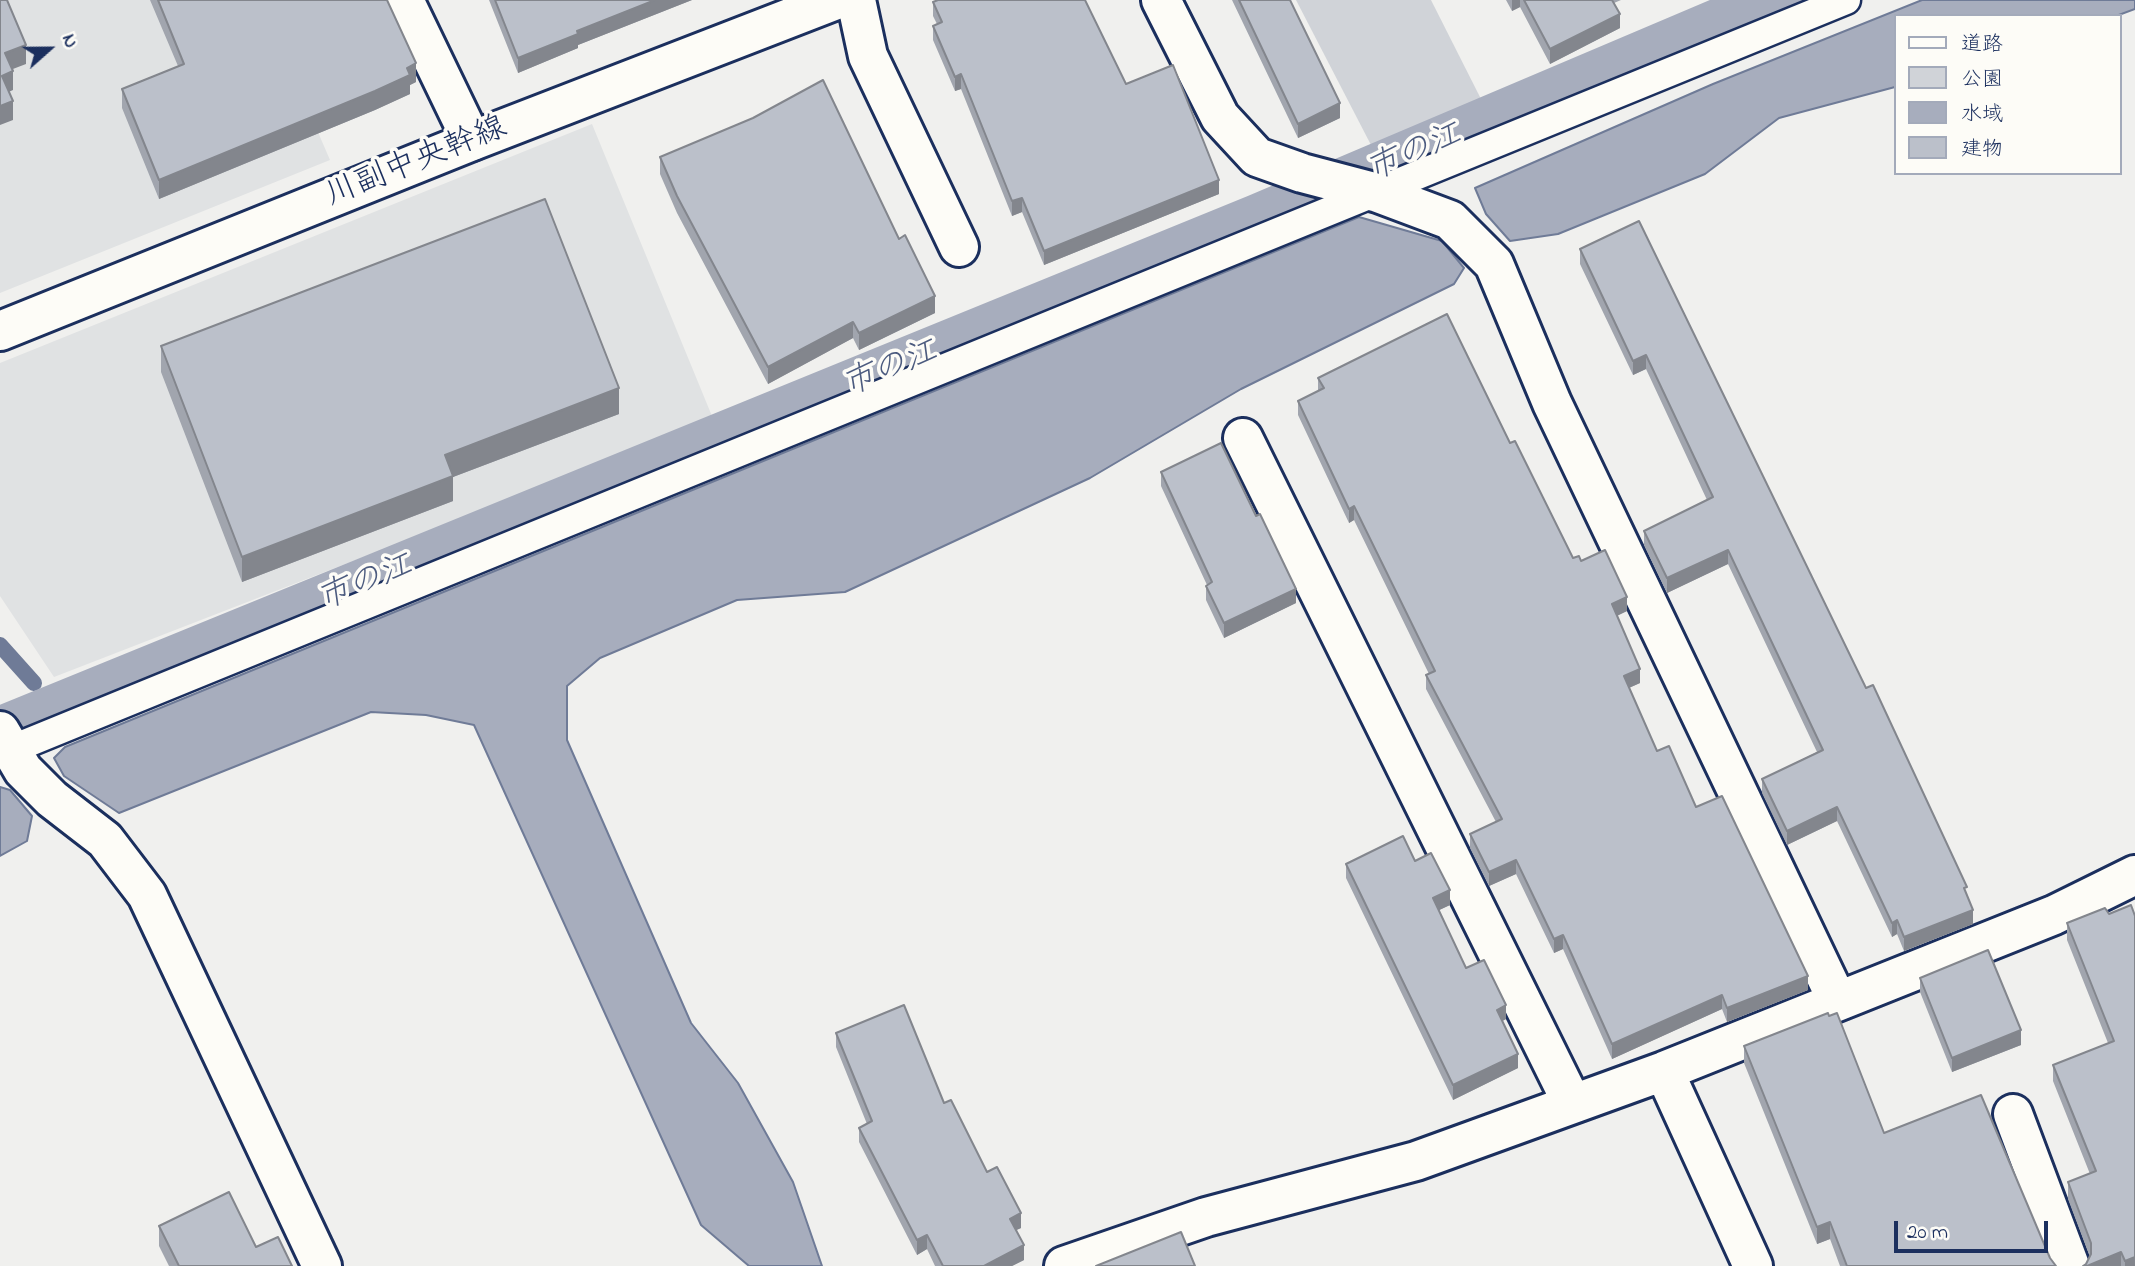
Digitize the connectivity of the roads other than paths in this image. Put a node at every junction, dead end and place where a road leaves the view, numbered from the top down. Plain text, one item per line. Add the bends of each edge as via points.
1 (404, 0) edge
2 (836, 0) edge
3 (856, 0) edge
4 (1161, 0) edge
5 (1846, 0) edge
6 (472, 141) junction
7 (1378, 193) junction
8 (959, 247) dead end
9 (0, 331) edge
10 (1243, 438) dead end
11 (8, 751) edge
12 (2135, 875) edge
13 (1836, 1000) junction
14 (1664, 1071) junction
15 (1572, 1103) junction
16 (2013, 1114) dead end
17 (322, 1266) edge
18 (1064, 1266) edge
19 (1752, 1266) edge
20 (2070, 1266) edge

1 - 6 street
2 - 6 street, 川副中央幹線
3 - 8 street via 868,56
4 - 7 street via 1220,117 1257,156
5 - 7 lane
6 - 9 street, 川副中央幹線
7 - 11 lane
7 - 13 street via 1450,220 1494,264 1552,403
10 - 15 street
11 - 17 street via 52,799 105,840 147,895
12 - 13 street via 2054,915
13 - 14 street
14 - 15 street
14 - 19 street
15 - 18 street via 1416,1161 1206,1217
16 - 20 street

